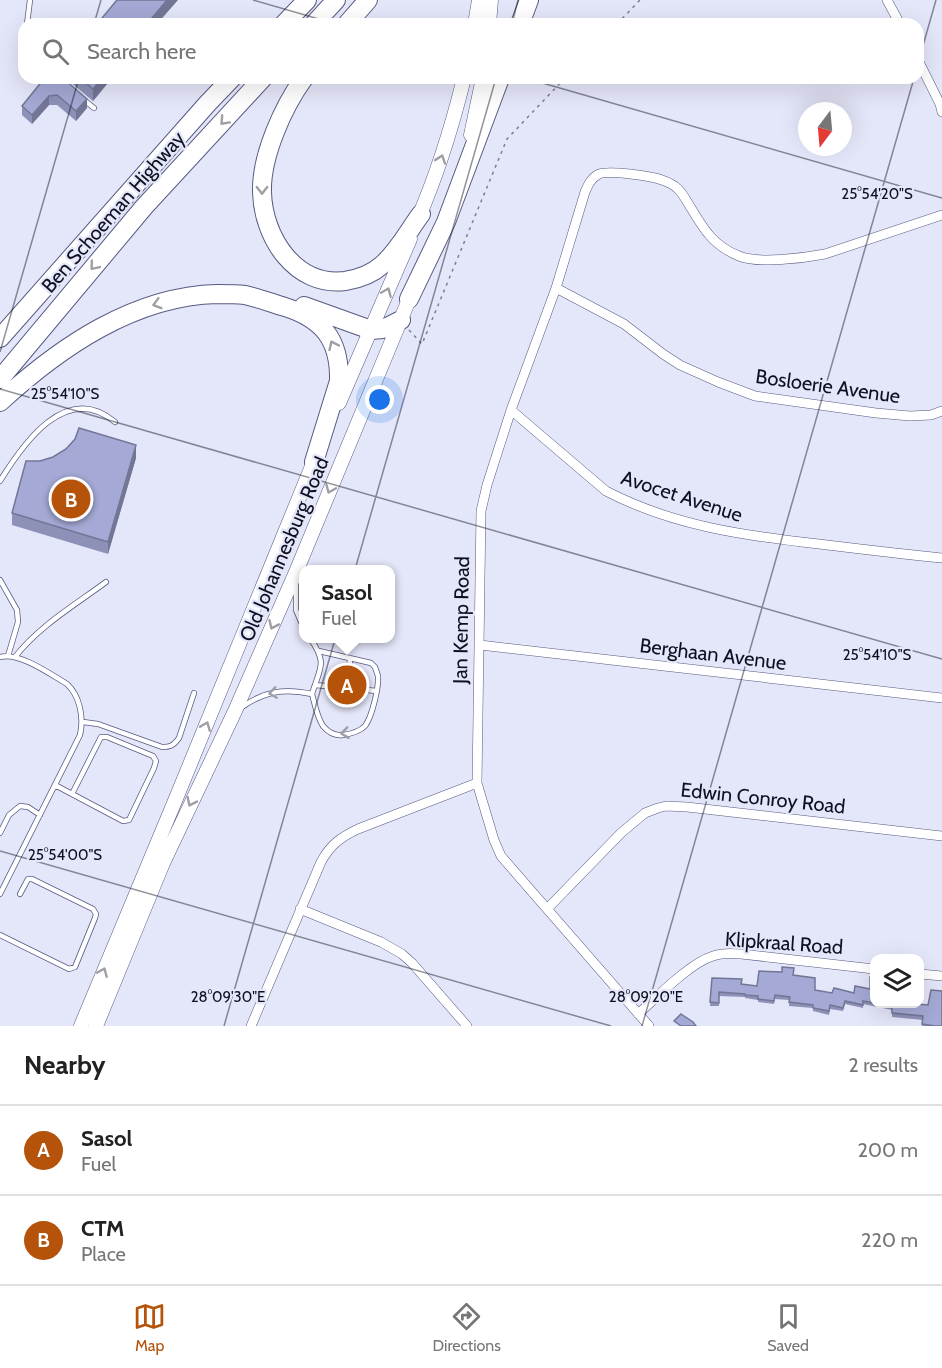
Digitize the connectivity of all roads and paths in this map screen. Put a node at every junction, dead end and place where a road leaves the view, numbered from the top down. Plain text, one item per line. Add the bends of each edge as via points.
1 (30, 0) edge
2 (307, 0) edge
3 (336, 0) edge
4 (368, 0) edge
5 (479, 0) edge
6 (491, 0) edge
7 (530, 0) edge
8 (640, 0) edge
9 (887, 0) edge
10 (28, 18) edge
11 (290, 18) edge
12 (320, 18) edge
13 (352, 18) edge
14 (476, 18) edge
15 (490, 18) edge
16 (522, 18) edge
17 (623, 18) edge
18 (897, 18) edge
19 (924, 72) edge
20 (66, 84) edge
21 (226, 84) edge
22 (257, 84) edge
23 (300, 84) edge
24 (463, 84) edge
25 (482, 84) edge
26 (498, 84) edge
27 (559, 84) edge
28 (68, 86) edge
29 (76, 93) edge
30 (94, 108) dead end
31 (942, 112) edge
32 (421, 214) junction
33 (942, 215) edge
34 (556, 288) junction
35 (244, 295) junction
36 (409, 299) junction
37 (401, 320) junction
38 (371, 330) junction
39 (0, 338) edge
40 (0, 379) edge
41 (0, 402) edge
42 (511, 410) junction
43 (942, 411) edge
44 (115, 422) dead end
45 (314, 462) junction
46 (0, 481) edge
47 (942, 558) edge
48 (296, 572) junction
49 (0, 580) edge
50 (106, 582) dead end
51 (299, 616) edge
52 (313, 643) edge
53 (480, 645) junction
54 (319, 651) junction
55 (8, 656) junction
56 (0, 657) edge
57 (15, 657) junction
58 (350, 658) junction
59 (315, 685) junction
60 (348, 688) junction
61 (377, 691) junction
62 (194, 693) dead end
63 (312, 694) junction
64 (942, 698) edge
65 (235, 711) junction
66 (83, 722) junction
67 (477, 783) junction
68 (55, 785) junction
69 (72, 794) junction
70 (40, 815) junction
71 (0, 833) edge
72 (942, 836) edge
73 (0, 894) edge
74 (20, 894) dead end
75 (300, 909) junction
76 (547, 909) junction
77 (0, 935) edge
78 (870, 969) edge
79 (924, 974) edge
80 (942, 976) edge
81 (638, 1014) junction
82 (81, 1026) edge
83 (96, 1026) edge
84 (251, 1026) edge
85 (467, 1026) edge
86 (649, 1026) edge

1 - 10 lane
2 - 11 highway
3 - 12 highway
4 - 13 highway
5 - 14 main road
6 - 15 main road
7 - 16 highway
8 - 17 path
9 - 18 street
19 - 31 street
20 - 28 lane
21 - 39 highway, Ben Schoeman Highway
22 -> 40 highway, Ben Schoeman Highway via 144,207
23 -> 32 highway via 277,127 262,181 264,215 284,255 312,277 336,282 360,278 391,256
32 -> 24 main road, Old Johannesburg Road
25 - 36 main road, Old Johannesburg Road via 465,152
26 - 36 highway via 446,222
27 - 37 path via 507,139 422,344
29 - 30 lane
38 -> 32 main road, Old Johannesburg Road
33 - 34 street, Jan Kemp Road via 825,254 747,258 732,253 708,236 682,193 668,182 607,172 597,175 585,192
34 - 42 street, Jan Kemp Road
34 - 43 street, Bosloerie Avenue via 624,324 680,365 755,396 910,416
35 - 38 highway via 286,300
35 -> 41 highway via 186,297 133,312 61,352
45 -> 35 highway via 339,381 336,351 326,332 309,317
36 - 37 main road, Old Johannesburg Road
37 - 38 highway
37 -> 48 main road, Old Johannesburg Road
38 - 45 main road, Old Johannesburg Road
42 - 47 street, Avocet Avenue via 606,491 654,511 755,537
42 - 53 street, Jan Kemp Road via 482,511
44 - 46 lane via 96,411 60,414 47,421 27,442
82 -> 45 main road, Old Johannesburg Road
48 - 51 lane
48 -> 65 main road, Old Johannesburg Road
49 - 55 lane via 17,610 18,622
50 - 57 lane via 37,633
52 - 54 lane
53 - 64 street, Berghaan Avenue
53 - 67 street, Jan Kemp Road
54 - 58 lane
54 - 59 lane via 322,659
55 - 56 lane
55 - 57 lane
57 - 66 lane via 72,688
58 - 60 lane
58 - 61 lane via 375,667
59 - 60 lane
59 - 63 lane
60 - 61 lane
61 -> 63 lane via 366,725 346,735 330,733 323,726
62 - 66 lane via 179,738 170,747
63 -> 65 lane via 266,693
65 -> 83 main road, Old Johannesburg Road via 163,863
66 - 68 lane
67 - 75 street via 343,836 324,856
67 - 76 street, Jan Kemp Road via 501,856
68 - 69 lane
68 - 70 lane
69 - 69 lane via 129,820 156,761 153,756 101,737
70 - 71 lane via 20,806 9,815
70 - 73 lane
72 - 76 street, Edwin Conroy Road via 666,806 645,813
74 - 77 lane via 28,879 32,879 93,909 95,918 75,967 69,969
75 - 84 street
75 - 85 street via 402,954
76 - 81 street, Jan Kemp Road
78 - 81 street, Klipkraal Road via 741,954 714,955 697,963
79 - 80 street
81 - 86 street, Jan Kemp Road

